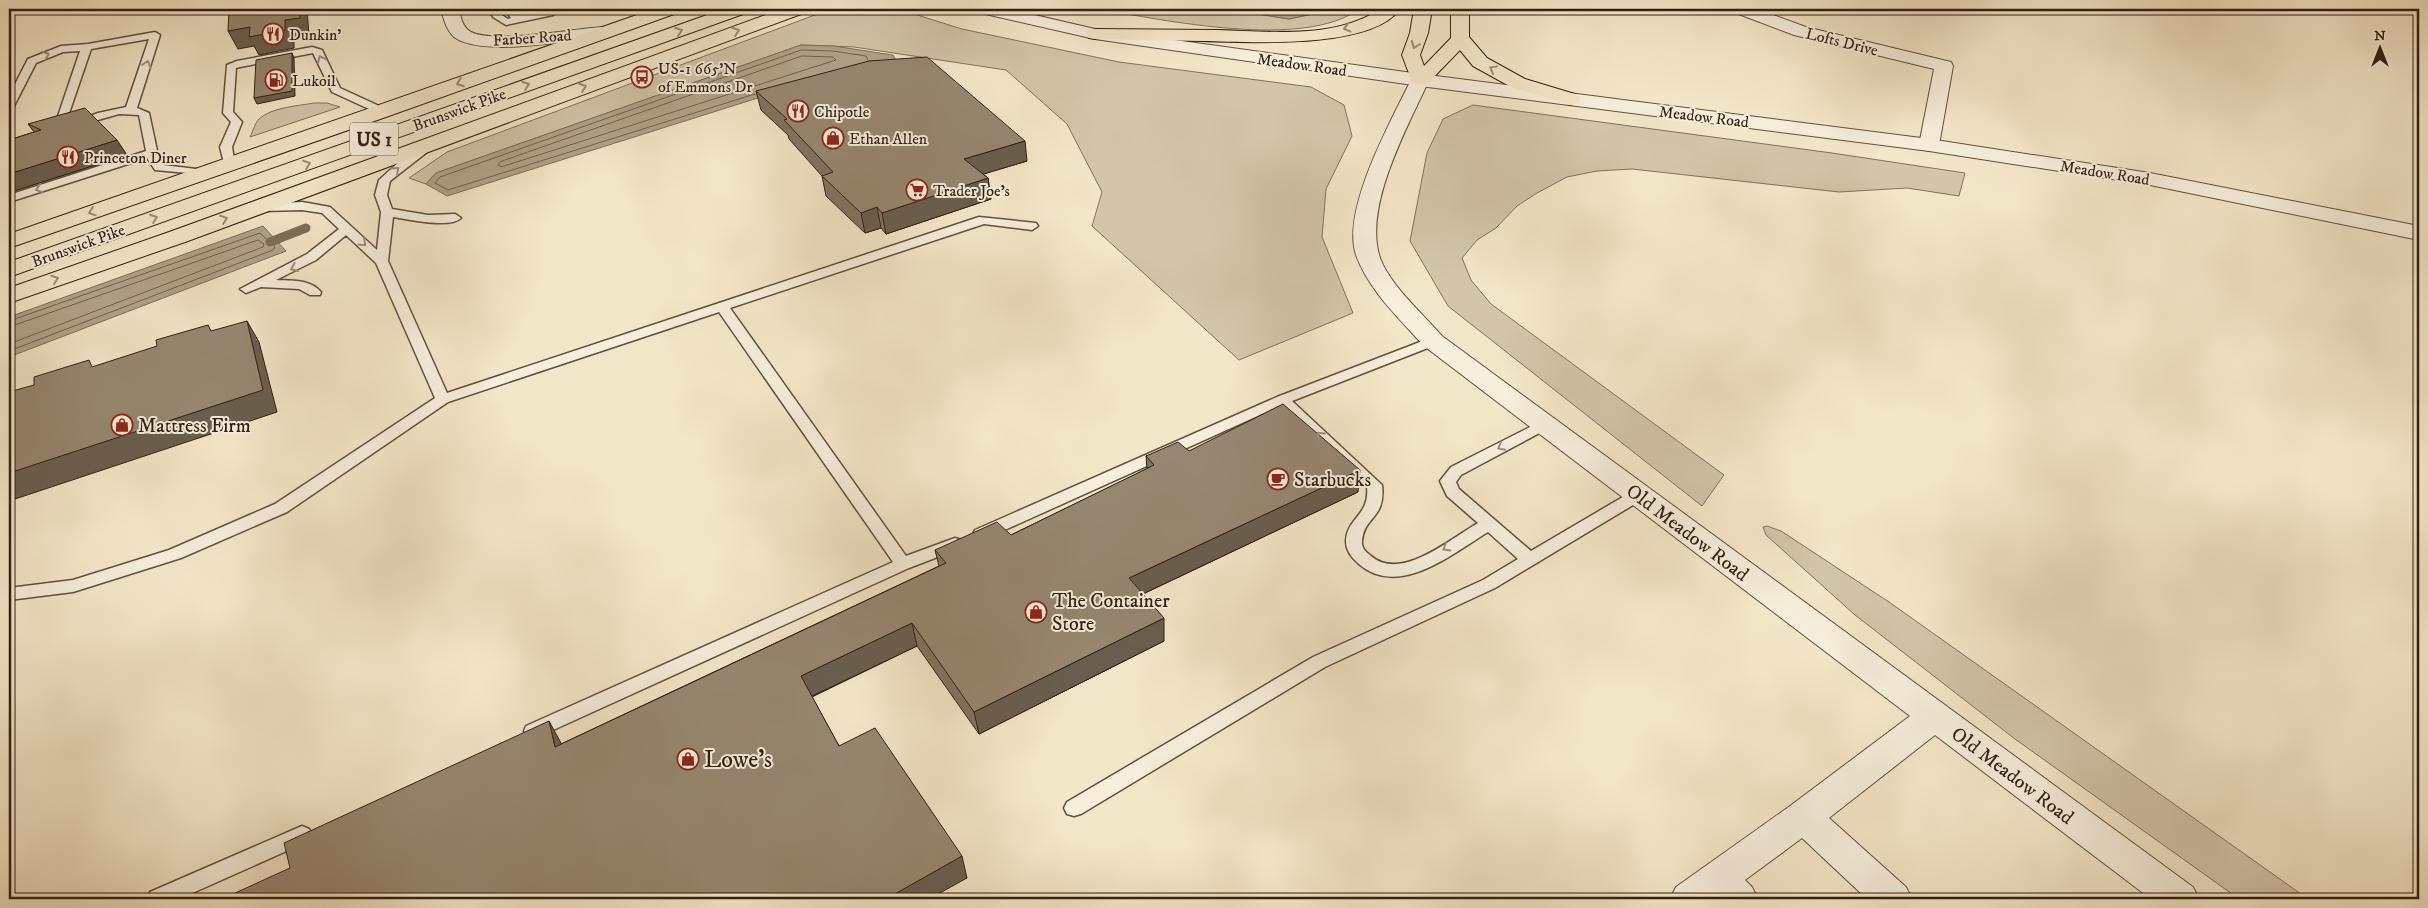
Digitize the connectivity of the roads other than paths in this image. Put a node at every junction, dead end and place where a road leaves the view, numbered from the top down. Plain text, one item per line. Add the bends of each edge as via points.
1 (11, 9) edge
2 (174, 9) edge
3 (192, 9) edge
4 (450, 9) edge
5 (494, 9) edge
6 (509, 9) edge
7 (553, 9) edge
8 (671, 9) edge
9 (740, 9) edge
10 (798, 9) edge
11 (987, 9) edge
12 (1391, 9) edge
13 (1423, 9) edge
14 (1460, 9) edge
15 (1742, 9) edge
16 (9, 12) edge
17 (530, 18) junction
18 (602, 32) junction
19 (1095, 34) junction
20 (1460, 38) junction
21 (88, 46) junction
22 (1420, 80) junction
23 (1571, 99) junction
24 (9, 106) edge
25 (130, 109) junction
26 (379, 113) junction
27 (439, 140) junction
28 (1929, 145) junction
29 (152, 153) junction
30 (229, 165) junction
31 (205, 173) junction
32 (9, 199) edge
33 (257, 207) junction
34 (386, 212) junction
35 (455, 218) dead end
36 (1032, 226) dead end
37 (347, 228) junction
38 (2419, 234) edge
39 (9, 241) edge
40 (382, 261) junction
41 (9, 270) edge
42 (315, 292) dead end
43 (9, 296) edge
44 (722, 306) junction
45 (1433, 341) junction
46 (443, 399) junction
47 (1282, 400) junction
48 (1544, 424) junction
49 (1638, 495) junction
50 (1489, 524) junction
51 (1530, 560) junction
52 (903, 564) junction
53 (9, 594) edge
54 (1935, 716) junction
55 (521, 736) edge
56 (1074, 808) dead end
57 (1803, 817) junction
58 (317, 829) edge
59 (1715, 892) edge
60 (157, 899) edge
61 (1893, 899) edge
62 (2180, 899) edge

1 - 16 lane
2 - 3 lane
4 - 18 street, Farber Road via 454,26 466,36 495,42
5 - 17 lane via 496,15 506,22
6 - 17 lane via 514,16
7 - 17 lane via 550,13
8 - 18 highway, Brunswick Pike / US 1
41 -> 9 highway, Brunswick Pike / US 1
27 -> 10 highway
11 - 19 street, Meadow Road
12 -> 19 highway via 1367,22 1304,36
13 -> 22 highway via 1411,55
14 - 20 highway
15 - 28 street, Lofts Drive via 1800,31 1944,66
18 -> 26 highway, Brunswick Pike / US 1
19 - 22 street, Meadow Road
20 - 22 highway
23 -> 20 highway via 1518,83 1480,62
24 -> 21 lane via 32,61 61,50
25 -> 21 lane via 155,35
21 - 25 lane via 54,129
22 - 23 street, Meadow Road
22 - 45 street, Old Meadow Road via 1367,206 1366,252 1381,278
23 - 28 street, Meadow Road
25 - 29 lane via 144,113
26 - 30 highway, Brunswick Pike / US 1
26 -> 30 lane via 336,90 317,50 237,64 231,67 228,113 237,122 226,147
27 - 33 highway
34 -> 27 lane via 381,195 386,180 404,163
28 - 38 street, Meadow Road via 2150,179
29 - 31 lane via 159,168
29 -> 32 lane
30 - 31 highway, Brunswick Pike / US 1
31 -> 39 highway, Brunswick Pike / US 1
33 - 37 lane via 302,206 326,210
43 -> 33 highway
34 - 35 lane via 428,219
34 - 40 lane
36 - 44 lane via 983,220
37 -> 40 lane
37 -> 42 lane via 306,263 246,289 269,283 302,285
40 - 46 lane
44 - 46 lane
44 - 52 lane
45 - 47 lane
45 - 48 street, Old Meadow Road
46 - 53 lane via 281,508 175,554 72,586
50 -> 47 lane via 1406,570 1375,567 1358,554 1353,544 1356,529 1375,506 1374,485
47 - 52 lane via 979,535
48 - 49 street, Old Meadow Road
48 -> 50 lane via 1456,471 1448,481 1452,492
49 - 51 lane
49 - 54 street, Old Meadow Road
50 - 51 lane
51 - 56 lane via 1489,584 1319,662
52 - 55 lane
54 - 57 street
54 - 62 street, Old Meadow Road
57 - 59 street
57 - 61 street
58 - 60 lane

